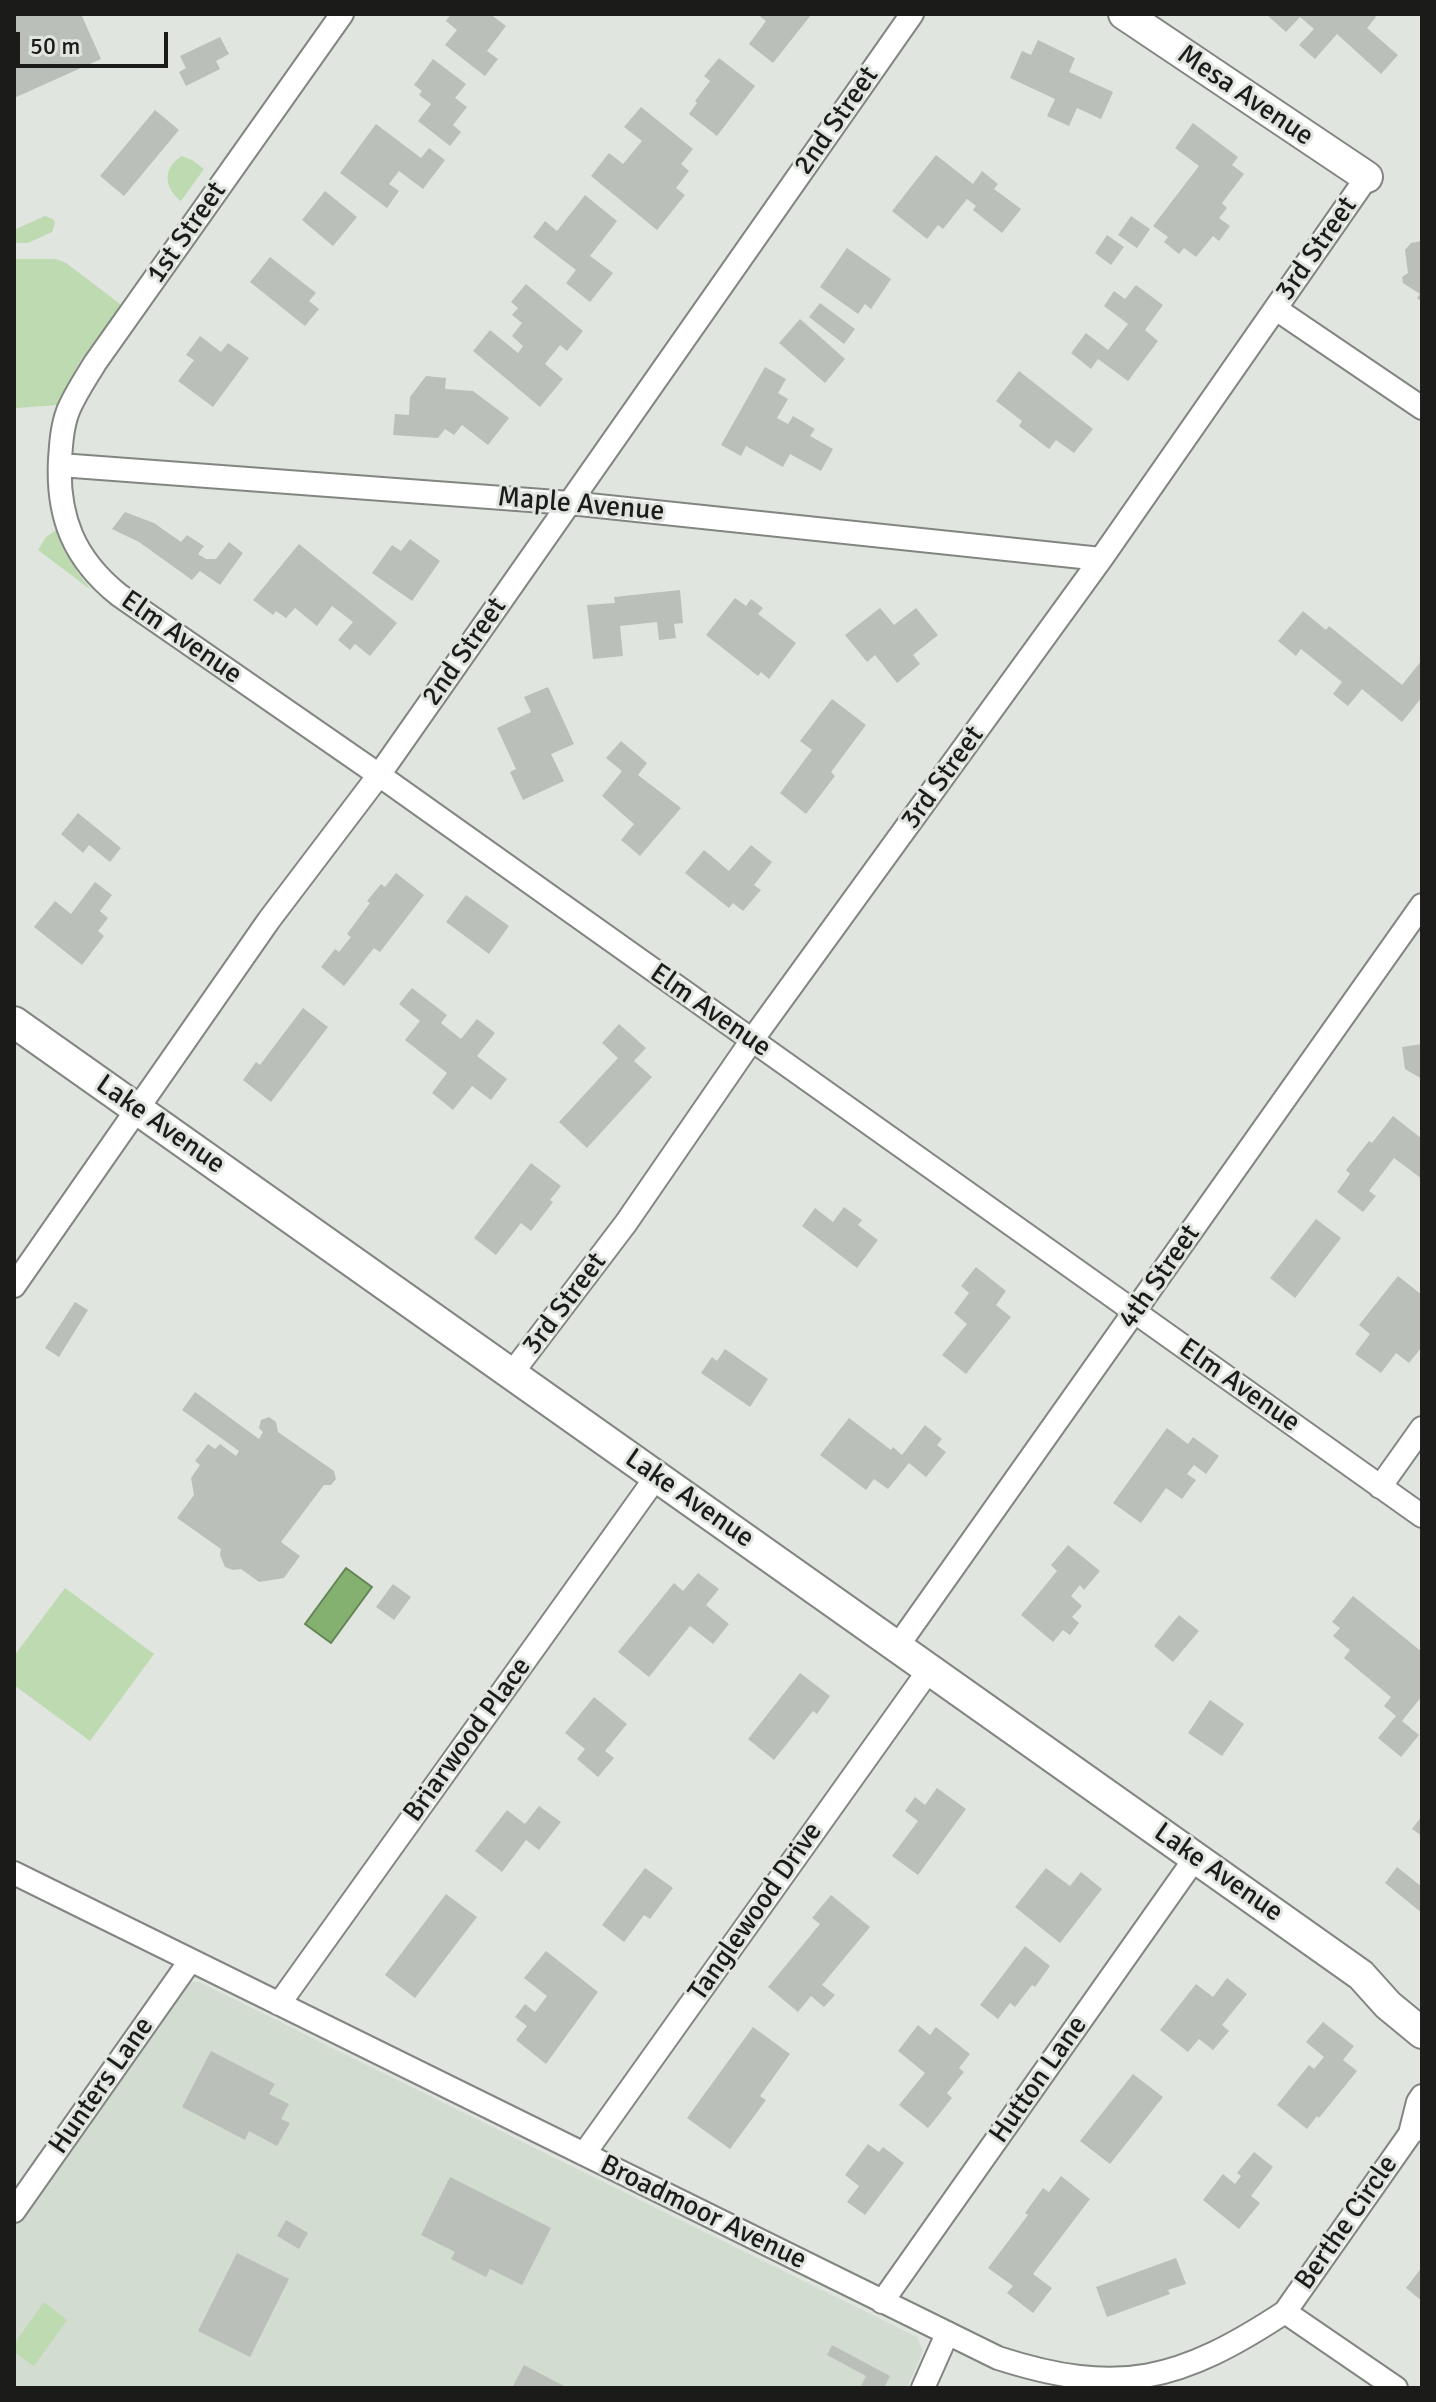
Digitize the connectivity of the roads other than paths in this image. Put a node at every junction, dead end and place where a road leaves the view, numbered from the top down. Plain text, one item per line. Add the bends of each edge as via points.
1 (342, 14) edge
2 (912, 14) edge
3 (1124, 14) edge
4 (1367, 177) joint
5 (1276, 309) junction
6 (1422, 408) edge
7 (60, 465) junction
8 (570, 503) junction
9 (1101, 559) junction
10 (379, 775) junction
11 (1422, 905) edge
12 (14, 1022) edge
13 (752, 1040) junction
14 (138, 1110) junction
15 (14, 1286) edge
16 (1135, 1313) junction
17 (512, 1373) junction
18 (1422, 1428) edge
19 (657, 1476) junction
20 (1380, 1487) junction
21 (1422, 1516) edge
22 (897, 1647) junction
23 (929, 1670) junction
24 (1196, 1857) junction
25 (14, 1873) edge
26 (190, 1961) junction
27 (1363, 1977) junction
28 (279, 2004) junction
29 (1422, 2005) edge
30 (1422, 2033) edge
31 (1422, 2096) edge
32 (1416, 2129) edge
33 (584, 2154) junction
34 (14, 2211) edge
35 (882, 2302) junction
36 (1285, 2312) junction
37 (947, 2334) junction
38 (923, 2388) edge
39 (1396, 2388) edge

1 - 7 street, 1st Street via 95,363 68,413
2 - 8 street, 2nd Street
3 - 4 main road, Mesa Avenue
4 - 5 street, 3rd Street
5 - 6 street
5 - 9 street, 3rd Street
7 - 8 street, Maple Avenue
7 - 10 street, Elm Avenue via 59,491 72,537 102,581
8 - 9 street, Maple Avenue
8 - 10 street, 2nd Street
9 - 13 street, 3rd Street
10 - 13 street, Elm Avenue
10 - 14 street, 2nd Street via 269,920
11 - 16 street, 4th Street
12 - 14 main road, Lake Avenue
13 - 16 street, Elm Avenue
13 - 17 street, 3rd Street via 626,1223
14 - 15 street, 2nd Street
14 - 17 main road, Lake Avenue
16 - 20 street, Elm Avenue
16 - 22 street, 4th Street
17 - 19 main road, Lake Avenue
18 - 20 street
19 - 22 main road, Lake Avenue
19 - 28 street, Briarwood Place
20 - 21 street, Elm Avenue
22 - 23 main road, Lake Avenue
23 - 24 main road, Lake Avenue
23 - 33 street, Tanglewood Drive
24 - 27 main road, Lake Avenue
24 - 35 street, Hutton Lane
25 - 26 street, Broadmoor Avenue
26 - 28 street, Broadmoor Avenue
26 - 34 street, Hunters Lane
27 - 29 main road, Lake Avenue
27 - 30 main road, Lake Avenue
28 - 33 street, Broadmoor Avenue
31 - 32 street, Berthe Circle
32 - 36 street, Berthe Circle
33 - 35 street, Broadmoor Avenue
35 - 37 street, Broadmoor Avenue
36 - 37 street, Broadmoor Avenue via 1216,2353 1155,2375 1122,2380 1033,2369
36 - 39 street
37 - 38 street

